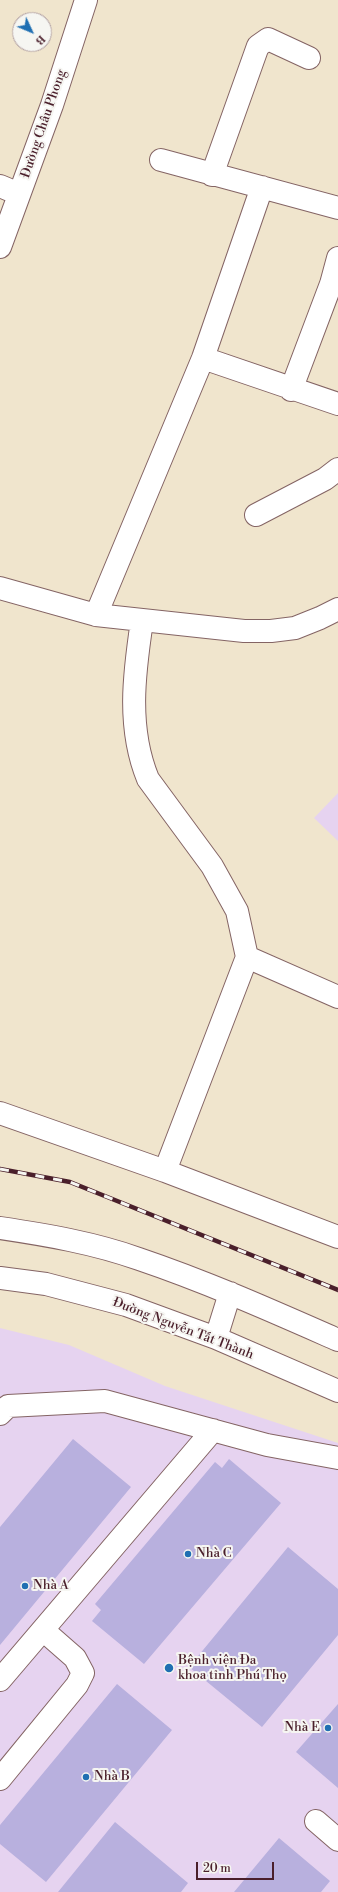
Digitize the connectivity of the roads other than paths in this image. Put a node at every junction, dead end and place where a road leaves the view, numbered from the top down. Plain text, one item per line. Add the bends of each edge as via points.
1 (86, 0) edge
2 (309, 58) dead end
3 (161, 160) dead end
4 (212, 175) junction
5 (262, 187) junction
6 (10, 190) edge
7 (338, 208) edge
8 (0, 247) edge
9 (338, 258) edge
10 (203, 358) junction
11 (291, 390) junction
12 (338, 404) edge
13 (338, 469) edge
14 (256, 515) dead end
15 (0, 588) edge
16 (338, 610) edge
17 (96, 615) junction
18 (142, 621) junction
19 (247, 957) junction
20 (338, 997) edge
21 (0, 1113) edge
22 (165, 1171) junction
23 (0, 1228) edge
24 (338, 1237) edge
25 (0, 1278) edge
26 (230, 1293) junction
27 (216, 1338) junction
28 (338, 1340) edge
29 (338, 1391) edge
30 (0, 1414) edge
31 (213, 1430) junction
32 (338, 1458) edge
33 (43, 1630) junction
34 (0, 1680) edge
35 (0, 1779) edge
36 (316, 1821) dead end
37 (338, 1840) edge

1 - 6 street, Đường Châu Phong via 52,105
2 - 4 street via 268,38 258,46
3 - 4 street
4 - 5 street
5 - 7 street
5 - 10 street
6 - 8 street, Đường Châu Phong
9 - 11 street via 331,284
10 - 11 street
10 - 17 street
11 - 12 street
13 - 14 street
15 - 17 street
16 - 18 street via 295,628 271,631 244,631
17 - 18 street
18 - 19 street via 135,667 134,703 143,767 148,779 212,866 237,911
19 - 20 street
19 - 22 street
21 - 22 street
22 - 24 street
23 - 26 street via 61,1237 138,1258
25 - 27 street, Đường Nguyễn Tất Thành via 46,1284 126,1305
26 - 27 street
26 - 28 street
27 - 29 street, Đường Nguyễn Tất Thành
30 - 31 street via 8,1406 105,1401
31 - 32 street via 267,1445
31 - 33 street
33 - 34 street
33 - 35 street via 76,1658 83,1673 77,1685
36 - 37 street

